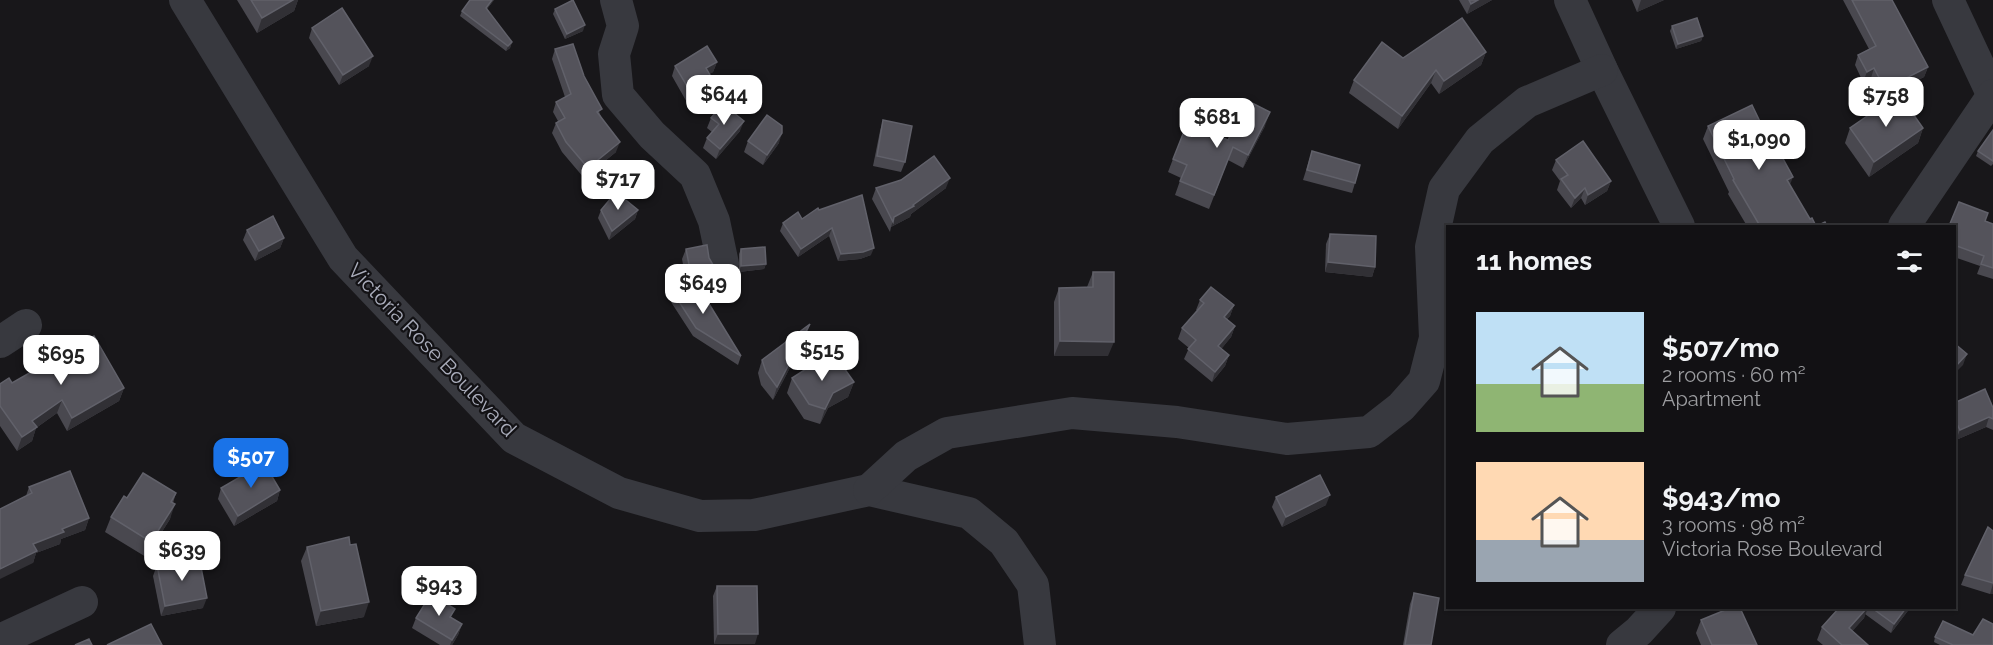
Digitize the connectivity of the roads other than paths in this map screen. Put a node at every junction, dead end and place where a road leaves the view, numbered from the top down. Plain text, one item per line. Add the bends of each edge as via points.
1 (185, 0) edge
2 (616, 0) edge
3 (1570, 0) edge
4 (1948, 0) edge
5 (1602, 70) junction
6 (1993, 96) edge
7 (1679, 225) edge
8 (1905, 225) edge
9 (723, 264) dead end
10 (26, 325) dead end
11 (0, 342) edge
12 (870, 490) junction
13 (82, 602) dead end
14 (1659, 609) edge
15 (0, 640) edge
16 (1040, 645) edge
17 (1622, 645) edge

1 - 12 street, Victoria Rose Boulevard via 343,258 514,438 619,493 700,516 754,515
2 - 9 street via 623,26 614,54 618,95 652,135 695,175 714,221
3 - 5 street
4 - 6 street
5 - 7 street
5 - 12 street via 1527,102 1480,140 1444,189 1431,247 1435,338 1424,381 1401,407 1369,432 1287,439 1177,422 1072,413 947,433 906,456
6 - 8 street
10 - 11 street
12 - 16 street, Victoria Rose Boulevard via 969,513 1004,542 1033,585
13 - 15 street
14 - 17 street

